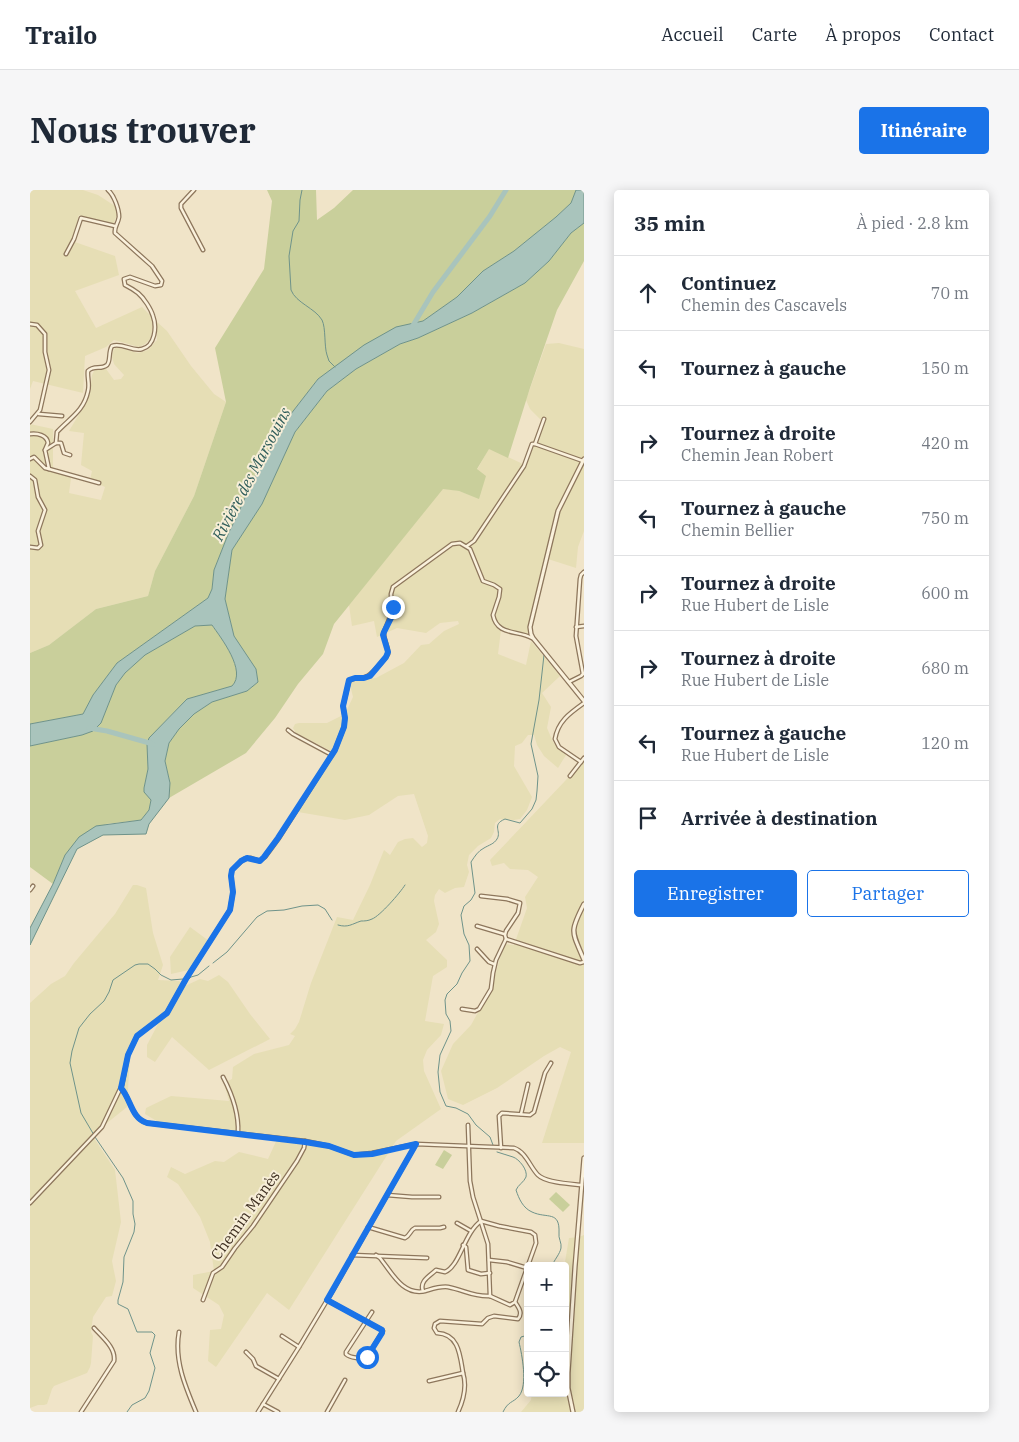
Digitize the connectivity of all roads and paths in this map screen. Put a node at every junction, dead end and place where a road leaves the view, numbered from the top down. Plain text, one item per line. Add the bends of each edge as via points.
1 (108, 190) edge
2 (194, 190) edge
3 (115, 226) junction
4 (203, 250) dead end
5 (66, 254) dead end
6 (30, 324) edge
7 (38, 414) junction
8 (62, 416) dead end
9 (544, 419) dead end
10 (30, 422) edge
11 (30, 434) edge
12 (56, 443) junction
13 (535, 444) junction
14 (45, 450) junction
15 (70, 455) dead end
16 (30, 459) edge
17 (584, 460) edge
18 (49, 469) junction
19 (30, 476) edge
20 (99, 482) dead end
21 (467, 546) junction
22 (30, 547) edge
23 (584, 572) edge
24 (584, 626) edge
25 (576, 627) junction
26 (533, 638) junction
27 (583, 674) edge
28 (569, 682) junction
29 (584, 702) edge
30 (288, 730) dead end
31 (332, 755) junction
32 (584, 758) edge
33 (580, 762) junction
34 (570, 776) dead end
35 (33, 886) dead end
36 (30, 890) edge
37 (480, 896) dead end
38 (584, 904) edge
39 (477, 926) dead end
40 (505, 934) junction
41 (506, 939) junction
42 (478, 949) dead end
43 (584, 961) edge
44 (495, 964) junction
45 (462, 1009) dead end
46 (551, 1063) dead end
47 (223, 1077) dead end
48 (528, 1084) dead end
49 (121, 1088) junction
50 (521, 1114) junction
51 (468, 1125) dead end
52 (238, 1134) junction
53 (305, 1142) junction
54 (416, 1144) junction
55 (469, 1147) junction
56 (501, 1148) junction
57 (584, 1158) edge
58 (582, 1185) junction
59 (387, 1195) junction
60 (439, 1197) dead end
61 (30, 1203) edge
62 (579, 1217) junction
63 (584, 1217) edge
64 (481, 1221) junction
65 (457, 1223) dead end
66 (444, 1227) dead end
67 (368, 1228) junction
68 (471, 1231) junction
69 (463, 1245) junction
70 (352, 1255) junction
71 (376, 1255) junction
72 (427, 1258) dead end
73 (489, 1260) junction
74 (529, 1262) edge
75 (524, 1267) edge
76 (490, 1273) junction
77 (524, 1276) edge
78 (423, 1291) junction
79 (490, 1296) junction
80 (203, 1300) dead end
81 (327, 1300) junction
82 (515, 1302) junction
83 (372, 1312) dead end
84 (366, 1321) junction
85 (94, 1328) dead end
86 (179, 1332) dead end
87 (282, 1336) dead end
88 (299, 1347) junction
89 (246, 1352) dead end
90 (463, 1373) junction
91 (279, 1379) junction
92 (345, 1380) dead end
93 (429, 1381) dead end
94 (263, 1404) junction
95 (80, 1412) edge
96 (196, 1412) edge
97 (258, 1412) edge
98 (278, 1412) edge
99 (326, 1412) edge
100 (458, 1412) edge
101 (573, 1412) edge

1 - 3 street via 118,213
2 - 4 street via 181,208
3 - 5 street via 81,218
3 - 12 street via 115,234 152,266 162,281 161,285 155,286 130,277 124,279 125,284 138,292 152,314 154,335 144,349 112,346 108,364 90,368 89,390 81,408 57,432
6 - 7 street via 38,325 45,334 45,356 49,366
7 - 8 street
7 - 10 street
9 - 13 street
11 - 14 street via 46,437
12 - 14 street
12 - 15 street via 62,443 64,453
13 - 17 street
13 - 21 street via 532,444 522,469 474,541
14 - 18 street
16 - 18 street via 36,458
17 - 26 street via 558,511 530,627
18 - 20 street
19 - 22 street via 35,480 38,497 45,510 38,532 41,545
21 - 26 street via 482,580 498,586 500,591 493,611 497,625 504,631
21 - 31 street via 452,544 394,587 392,612 383,635 388,654 370,676 349,680 343,706 344,727
23 - 25 street via 580,579
24 - 25 street
25 - 27 street
26 - 28 street
27 - 28 street
28 - 29 street
29 - 33 street via 562,721 555,739 559,747
30 - 31 street
31 - 49 street via 264,857 260,861 244,859 232,870 230,910 167,1013 137,1036 128,1055
32 - 33 street
33 - 34 street
35 - 36 street
37 - 40 street via 520,904
38 - 43 street via 573,929
39 - 40 street
40 - 41 street
41 - 43 street
41 - 44 street
42 - 44 street via 488,962
44 - 45 street via 491,987 479,1009
46 - 50 street via 534,1112
47 - 52 street via 234,1103
48 - 50 street
49 - 52 street via 137,1117 144,1122
49 - 61 street via 100,1131
50 - 56 street via 502,1113 499,1116
51 - 55 street
52 - 53 street
53 - 54 street via 354,1155
53 - 80 street, Chemin Manès via 297,1161 253,1226 222,1267 213,1273
54 - 55 street
54 - 59 street
55 - 56 street
55 - 64 street via 471,1190
56 - 58 street via 518,1150 540,1177
57 - 58 street
58 - 62 street
59 - 60 street
59 - 67 street
62 - 63 street
62 - 101 street via 568,1383
64 - 68 street
64 - 73 street
64 - 74 street via 528,1231 535,1236
65 - 68 street
66 - 67 street via 415,1228 405,1238
67 - 70 street
68 - 69 street
69 - 76 street via 466,1247 468,1270
69 - 78 street via 453,1267 445,1272 436,1270 422,1283
70 - 71 street
70 - 81 street
71 - 72 street
71 - 78 street via 403,1287
73 - 75 street
73 - 76 street
76 - 79 street
77 - 82 street
78 - 79 street via 445,1286 481,1297
79 - 82 street via 510,1305
81 - 84 street
81 - 88 street
82 - 90 street via 521,1313 518,1319 494,1316 482,1324 440,1321 435,1324 435,1332 449,1335 456,1344
83 - 84 street
84 - 84 street via 346,1352 347,1356 367,1357 382,1333
85 - 95 street via 112,1348 115,1357 113,1366
86 - 96 street via 178,1360
87 - 88 street
88 - 91 street
89 - 91 street via 256,1366
90 - 93 street
90 - 100 street via 466,1384
91 - 94 street
92 - 99 street
94 - 97 street
94 - 98 street

